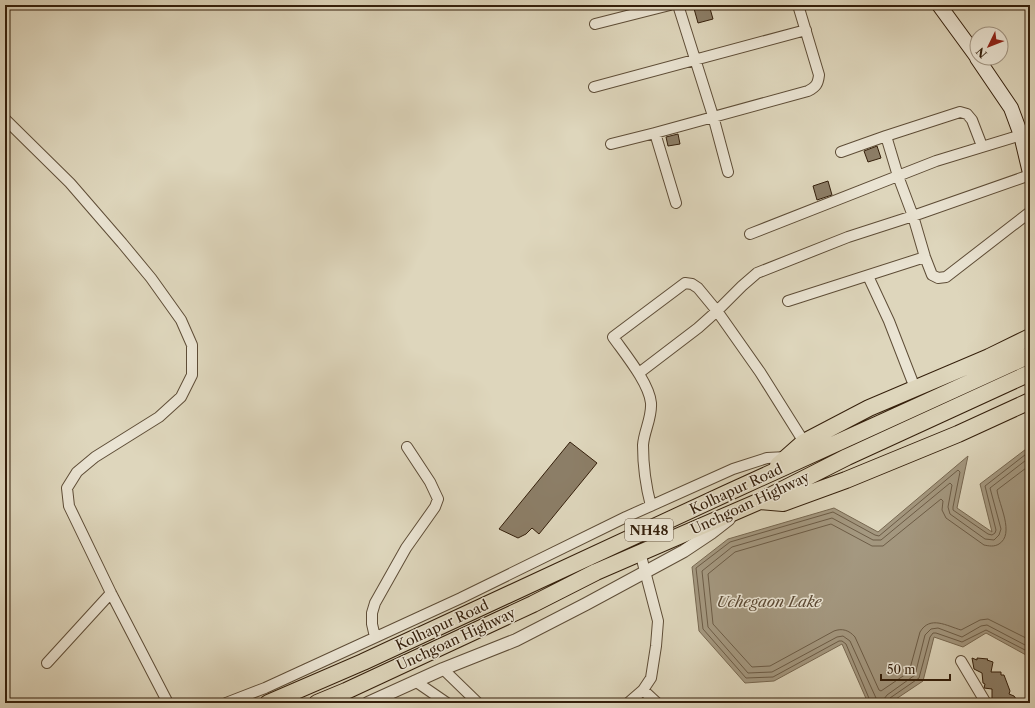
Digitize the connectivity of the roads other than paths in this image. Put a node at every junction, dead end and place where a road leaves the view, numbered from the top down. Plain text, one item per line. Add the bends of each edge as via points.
1 (670, 5) edge
2 (678, 5) edge
3 (798, 5) edge
4 (939, 5) edge
5 (595, 24) dead end
6 (806, 30) junction
7 (969, 47) edge
8 (696, 60) junction
9 (982, 66) edge
10 (594, 88) dead end
11 (713, 116) junction
12 (5, 119) edge
13 (655, 133) junction
14 (1021, 135) junction
15 (886, 136) junction
16 (610, 144) dead end
17 (982, 146) junction
18 (841, 152) dead end
19 (728, 172) dead end
20 (1030, 174) edge
21 (898, 176) junction
22 (676, 203) dead end
23 (1030, 212) edge
24 (913, 216) junction
25 (750, 234) dead end
26 (925, 257) junction
27 (868, 276) junction
28 (788, 301) dead end
29 (717, 311) junction
30 (1030, 337) edge
31 (1030, 356) edge
32 (639, 373) junction
33 (1030, 373) edge
34 (915, 388) junction
35 (1030, 401) edge
36 (804, 442) junction
37 (407, 447) dead end
38 (786, 457) junction
39 (765, 476) junction
40 (760, 501) junction
41 (651, 506) junction
42 (741, 510) junction
43 (640, 552) junction
44 (645, 571) junction
45 (111, 593) junction
46 (375, 637) junction
47 (961, 661) dead end
48 (46, 663) dead end
49 (443, 669) junction
50 (415, 681) junction
51 (643, 690) junction
52 (372, 702) edge
53 (168, 703) edge
54 (226, 703) edge
55 (268, 703) edge
56 (317, 703) edge
57 (447, 703) edge
58 (478, 703) edge
59 (628, 703) edge
60 (657, 703) edge
61 (986, 703) edge

1 - 5 street
2 - 8 street
3 - 6 street
4 - 7 main road
6 - 8 street
6 - 11 street via 820,75 814,88
8 - 10 street
8 - 11 street
9 - 14 main road via 1011,108
11 - 13 street
11 - 19 street
12 - 45 street via 70,182 122,242 181,320 192,345 192,375 181,397 159,417 95,457 77,472 67,488 69,506
13 - 16 street
13 - 22 street
14 - 17 street
14 - 20 main road
15 - 17 street via 960,112 967,114 972,120
15 - 18 street
15 - 21 street
17 - 21 street
20 - 24 street
21 - 24 street
21 - 25 street
23 - 26 street via 946,277 938,278 932,275
24 - 26 street
24 - 29 street via 848,237 757,273
26 - 27 street
27 - 28 street
27 - 34 street
29 - 32 street
29 - 32 street via 698,288 685,283 613,337
29 - 36 street via 760,372
30 - 34 highway
31 - 39 highway, Kolhapur Road / NH48
32 - 41 street via 651,402 643,445 646,487
33 - 40 highway, Unchgoan Highway / NH48 via 848,457
34 - 36 highway via 869,408
35 - 40 highway via 846,480 783,503
36 - 38 highway
37 - 46 street via 438,499 375,603 372,624
38 - 39 highway
38 - 41 street via 767,458 733,469
39 - 55 highway, Kolhapur Road / NH48 via 363,662
40 - 42 highway, Unchgoan Highway / NH48
41 - 46 street
42 - 43 highway, Unchgoan Highway / NH48
42 - 44 street via 684,551
43 - 44 street
43 - 56 highway, Unchgoan Highway / NH48
44 - 49 street via 516,640
44 - 51 street via 658,621 651,678
45 - 48 street
45 - 53 street
46 - 54 street via 265,688
47 - 61 street
49 - 50 street
49 - 58 street
50 - 52 street
50 - 57 street
51 - 59 street
51 - 60 street

